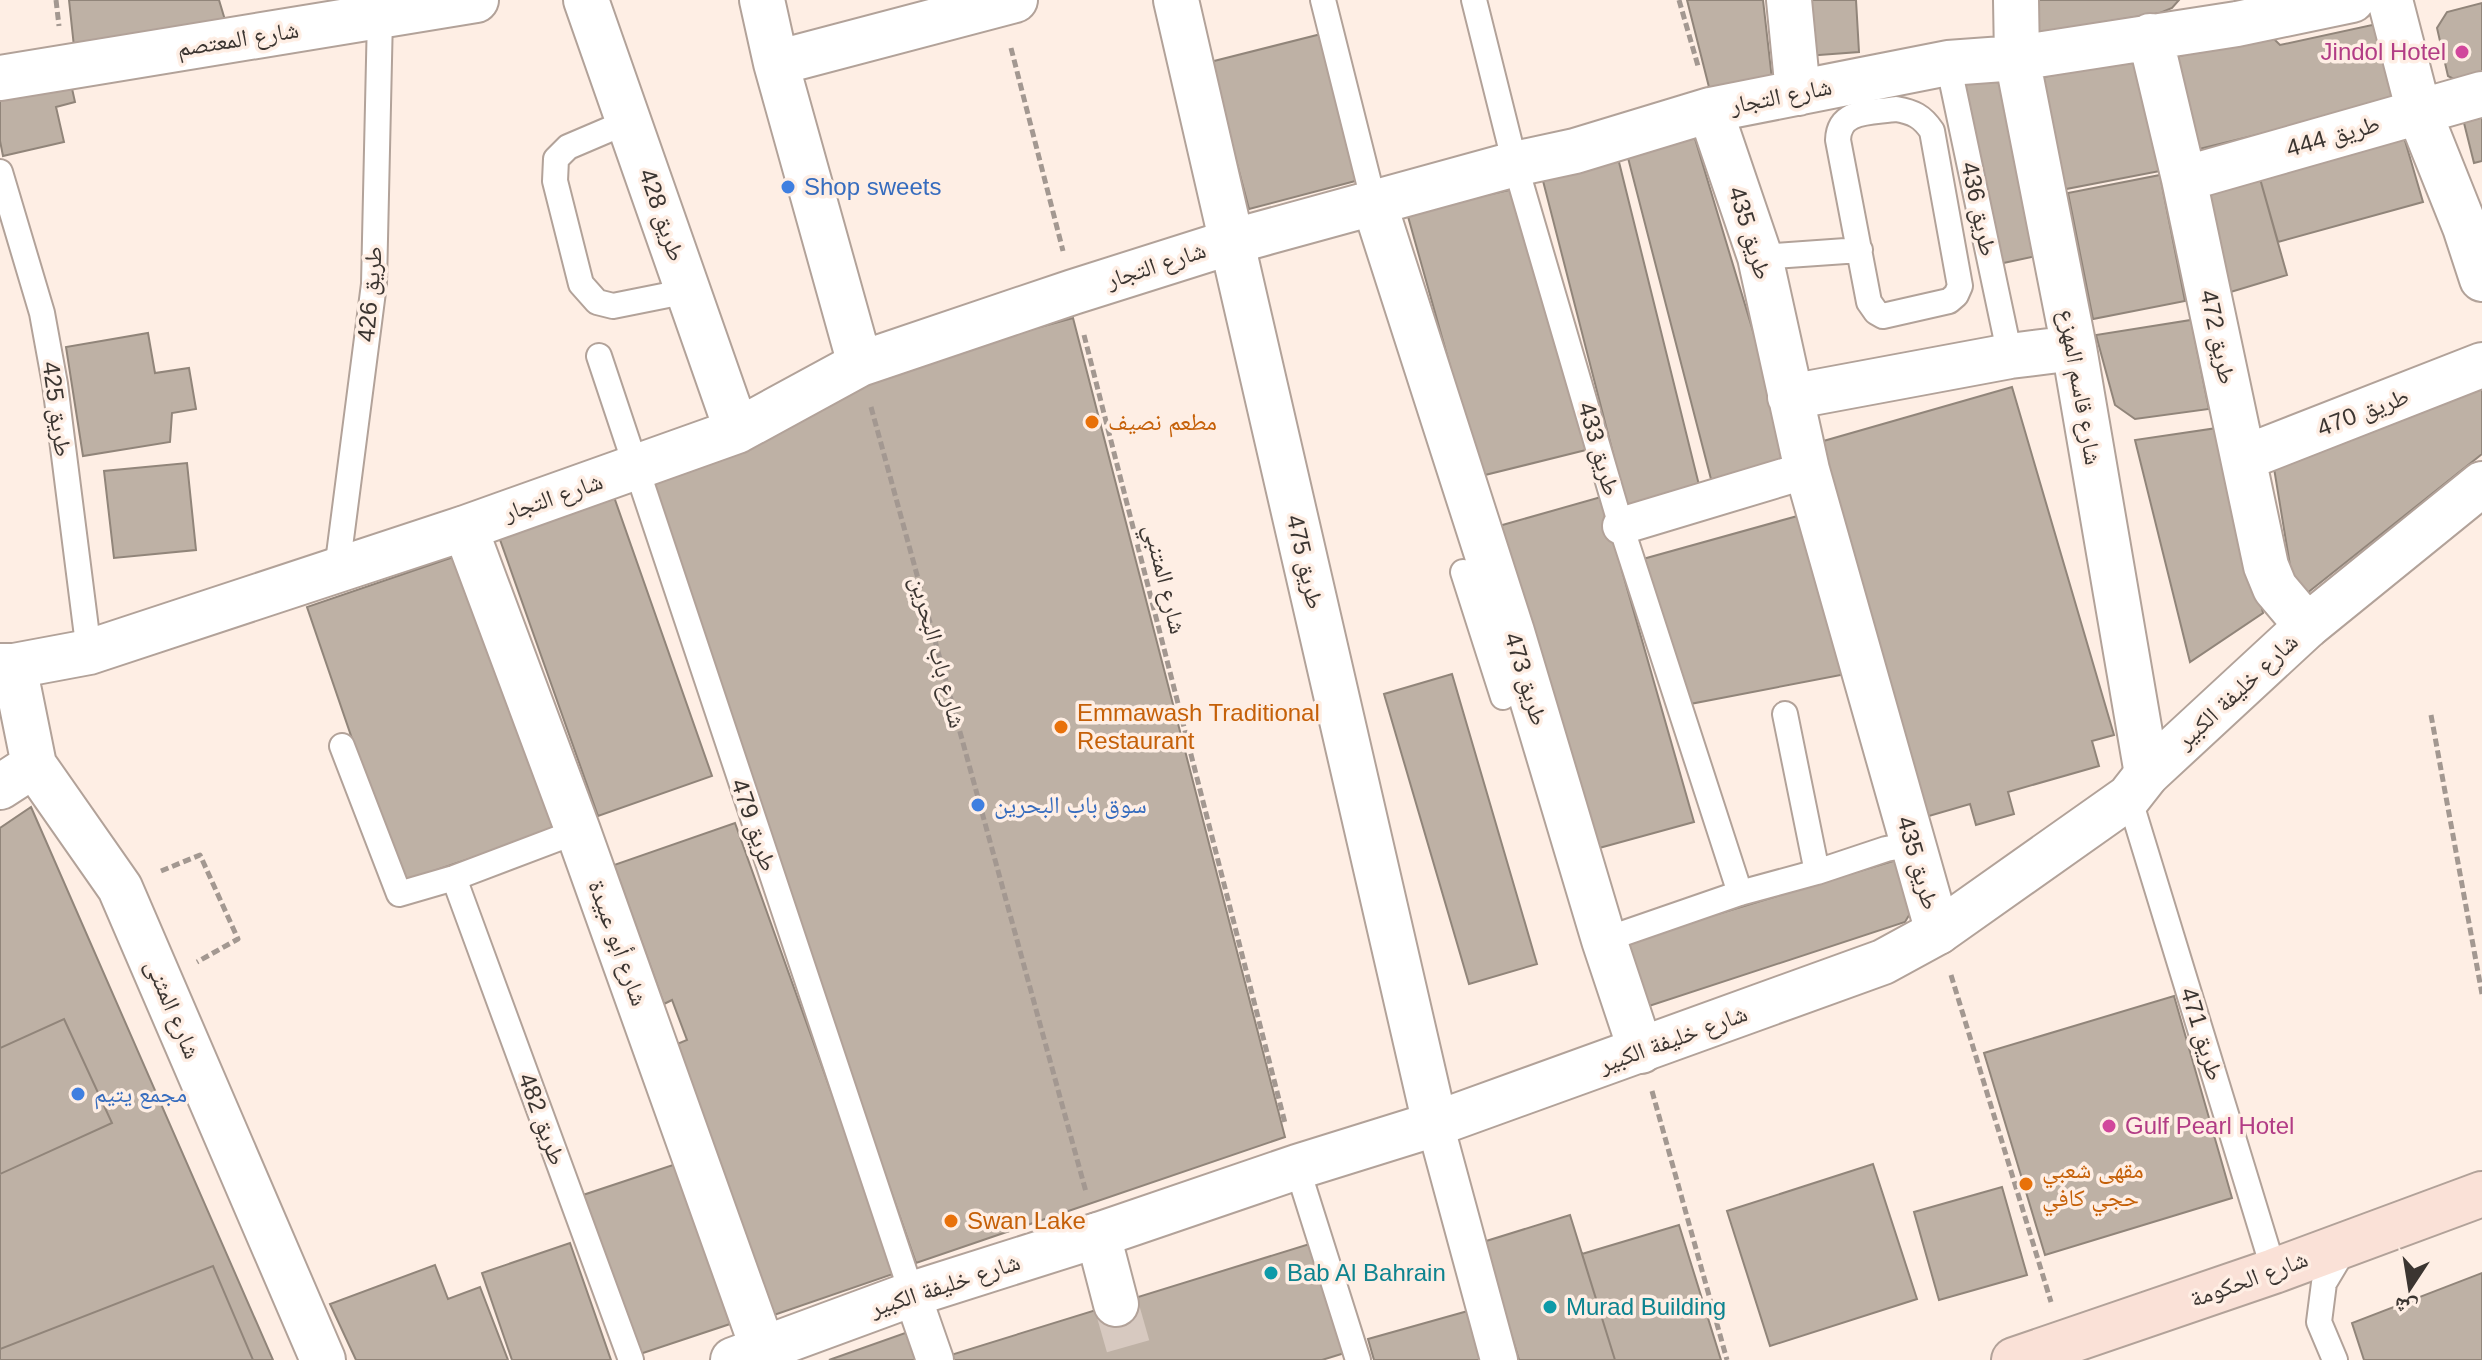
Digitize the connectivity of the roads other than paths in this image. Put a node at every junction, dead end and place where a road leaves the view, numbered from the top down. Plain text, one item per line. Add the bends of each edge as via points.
1 (476, 0) edge
2 (586, 0) edge
3 (762, 0) edge
4 (1176, 0) edge
5 (1323, 0) edge
6 (1474, 0) edge
7 (1789, 0) edge
8 (2016, 0) edge
9 (2352, 0) edge
10 (2390, 0) edge
11 (1008, 2) edge
12 (2235, 12) edge
13 (380, 16) junction
14 (2150, 36) junction
15 (2017, 58) junction
16 (776, 63) junction
17 (1948, 63) junction
18 (0, 78) edge
19 (1798, 93) junction
20 (2482, 94) edge
21 (1710, 110) junction
22 (2419, 112) junction
23 (629, 121) junction
24 (1515, 164) junction
25 (0, 172) edge
26 (2184, 179) junction
27 (1374, 203) junction
28 (2474, 225) edge
29 (1231, 242) junction
30 (1860, 250) junction
31 (1760, 257) junction
32 (2482, 279) edge
33 (688, 291) junction
34 (2074, 348) junction
35 (599, 356) dead end
36 (2010, 356) junction
37 (860, 364) junction
38 (2482, 365) edge
39 (1790, 397) junction
40 (737, 431) junction
41 (2244, 458) junction
42 (635, 469) junction
43 (1807, 470) junction
44 (2482, 484) edge
45 (1621, 526) junction
46 (465, 528) junction
47 (337, 570) junction
48 (1463, 572) dead end
49 (2307, 626) junction
50 (1499, 637) junction
51 (89, 652) junction
52 (7, 666) edge
53 (1503, 697) dead end
54 (1785, 714) dead end
55 (342, 746) dead end
56 (17, 776) edge
57 (2138, 786) junction
58 (578, 831) junction
59 (1913, 844) junction
60 (1817, 872) junction
61 (454, 878) junction
62 (1740, 893) junction
63 (1938, 932) junction
64 (1604, 940) junction
65 (1641, 1051) junction
66 (1435, 1124) junction
67 (1297, 1167) junction
68 (2482, 1194) edge
69 (1098, 1235) junction
70 (2349, 1243) junction
71 (2274, 1271) junction
72 (912, 1294) junction
73 (1116, 1304) tunnel mouth
74 (754, 1356) edge
75 (323, 1360) edge
76 (631, 1360) edge
77 (935, 1360) edge
78 (1358, 1360) edge
79 (1499, 1360) edge
80 (2014, 1360) edge
81 (2335, 1360) edge

1 - 13 street, شارع المعتصم
2 - 23 street, طريق 428
3 - 16 street
4 - 29 street, طريق 475
5 - 27 lane, طريق 473
6 - 24 lane, طريق 433
7 - 19 street
8 - 15 street, شارع قاسم المهزع
9 - 12 street, شارع التجار
10 - 22 street
11 - 16 street
12 - 14 street, شارع التجار
13 - 18 street, شارع المعتصم
13 - 47 lane, طريق 426 via 374,284
14 - 15 street, شارع التجار
14 - 26 street, طريق 472
15 - 17 street, شارع التجار
15 - 34 street, شارع قاسم المهزع
16 - 37 street
17 - 19 street, شارع التجار
17 - 36 lane, طريق 436
19 - 21 street, شارع التجار
20 - 22 street, طريق 444
21 - 24 street, شارع التجار
21 - 31 street, طريق 435
22 - 26 street, طريق 444
22 - 28 street
23 - 33 street, طريق 428
23 - 33 lane via 568,147 556,159 555,181 581,284 597,302 613,306
24 - 27 street, شارع التجار
24 - 45 lane, طريق 433
25 - 51 lane, طريق 425 via 42,313 53,370
26 - 41 street, طريق 472
27 - 29 street, شارع التجار
27 - 50 street, طريق 473
28 - 32 street
29 - 37 street, شارع التجار
29 - 66 street, طريق 475
30 - 30 lane via 1838,129 1848,117 1907,111 1926,121 1935,142 1960,286 1949,301 1883,316 1869,302
30 - 31 lane
31 - 39 street, طريق 435
33 - 40 street, طريق 428
34 - 36 street
34 - 57 street, شارع قاسم المهزع
35 - 42 lane, طريق 479
36 - 39 street
37 - 40 street, شارع التجار
38 - 41 street, طريق 470
39 - 43 street, طريق 435
40 - 42 street, شارع التجار
41 - 49 street, طريق 472 via 2269,578
42 - 46 street, شارع التجار
42 - 72 lane, طريق 479
43 - 45 street
43 - 59 street, طريق 435
44 - 49 street, شارع خليفة الكبير
45 - 62 lane, طريق 433
46 - 47 street, شارع التجار
46 - 58 street, شارع أبو عبيدة
47 - 51 street, شارع التجار
48 - 50 lane
49 - 57 street, شارع خليفة الكبير
50 - 53 lane
50 - 64 street, طريق 473
51 - 52 street, شارع التجار
52 - 56 street, شارع المثنى
54 - 60 lane
55 - 61 lane via 399,894
56 - 75 street, شارع المثنى via 120,888
57 - 63 street, شارع خليفة الكبير
57 - 71 lane, طريق 471
58 - 61 lane
58 - 74 street, شارع أبو عبيدة
59 - 60 lane
59 - 63 street, طريق 435
60 - 62 lane
61 - 76 lane, طريق 482
62 - 64 lane
63 - 65 street, شارع خليفة الكبير via 1883,962
64 - 65 street, طريق 473
65 - 66 street, شارع خليفة الكبير
66 - 67 street, شارع خليفة الكبير
66 - 79 street
67 - 69 street, شارع خليفة الكبير
67 - 78 lane
68 - 70 main road, شارع الحكومة
69 - 72 street, شارع خليفة الكبير
69 - 73 street
70 - 71 main road, شارع الحكومة
70 - 81 lane via 2324,1283 2319,1322
71 - 80 main road, شارع الحكومة
72 - 74 street, شارع خليفة الكبير
72 - 77 street

